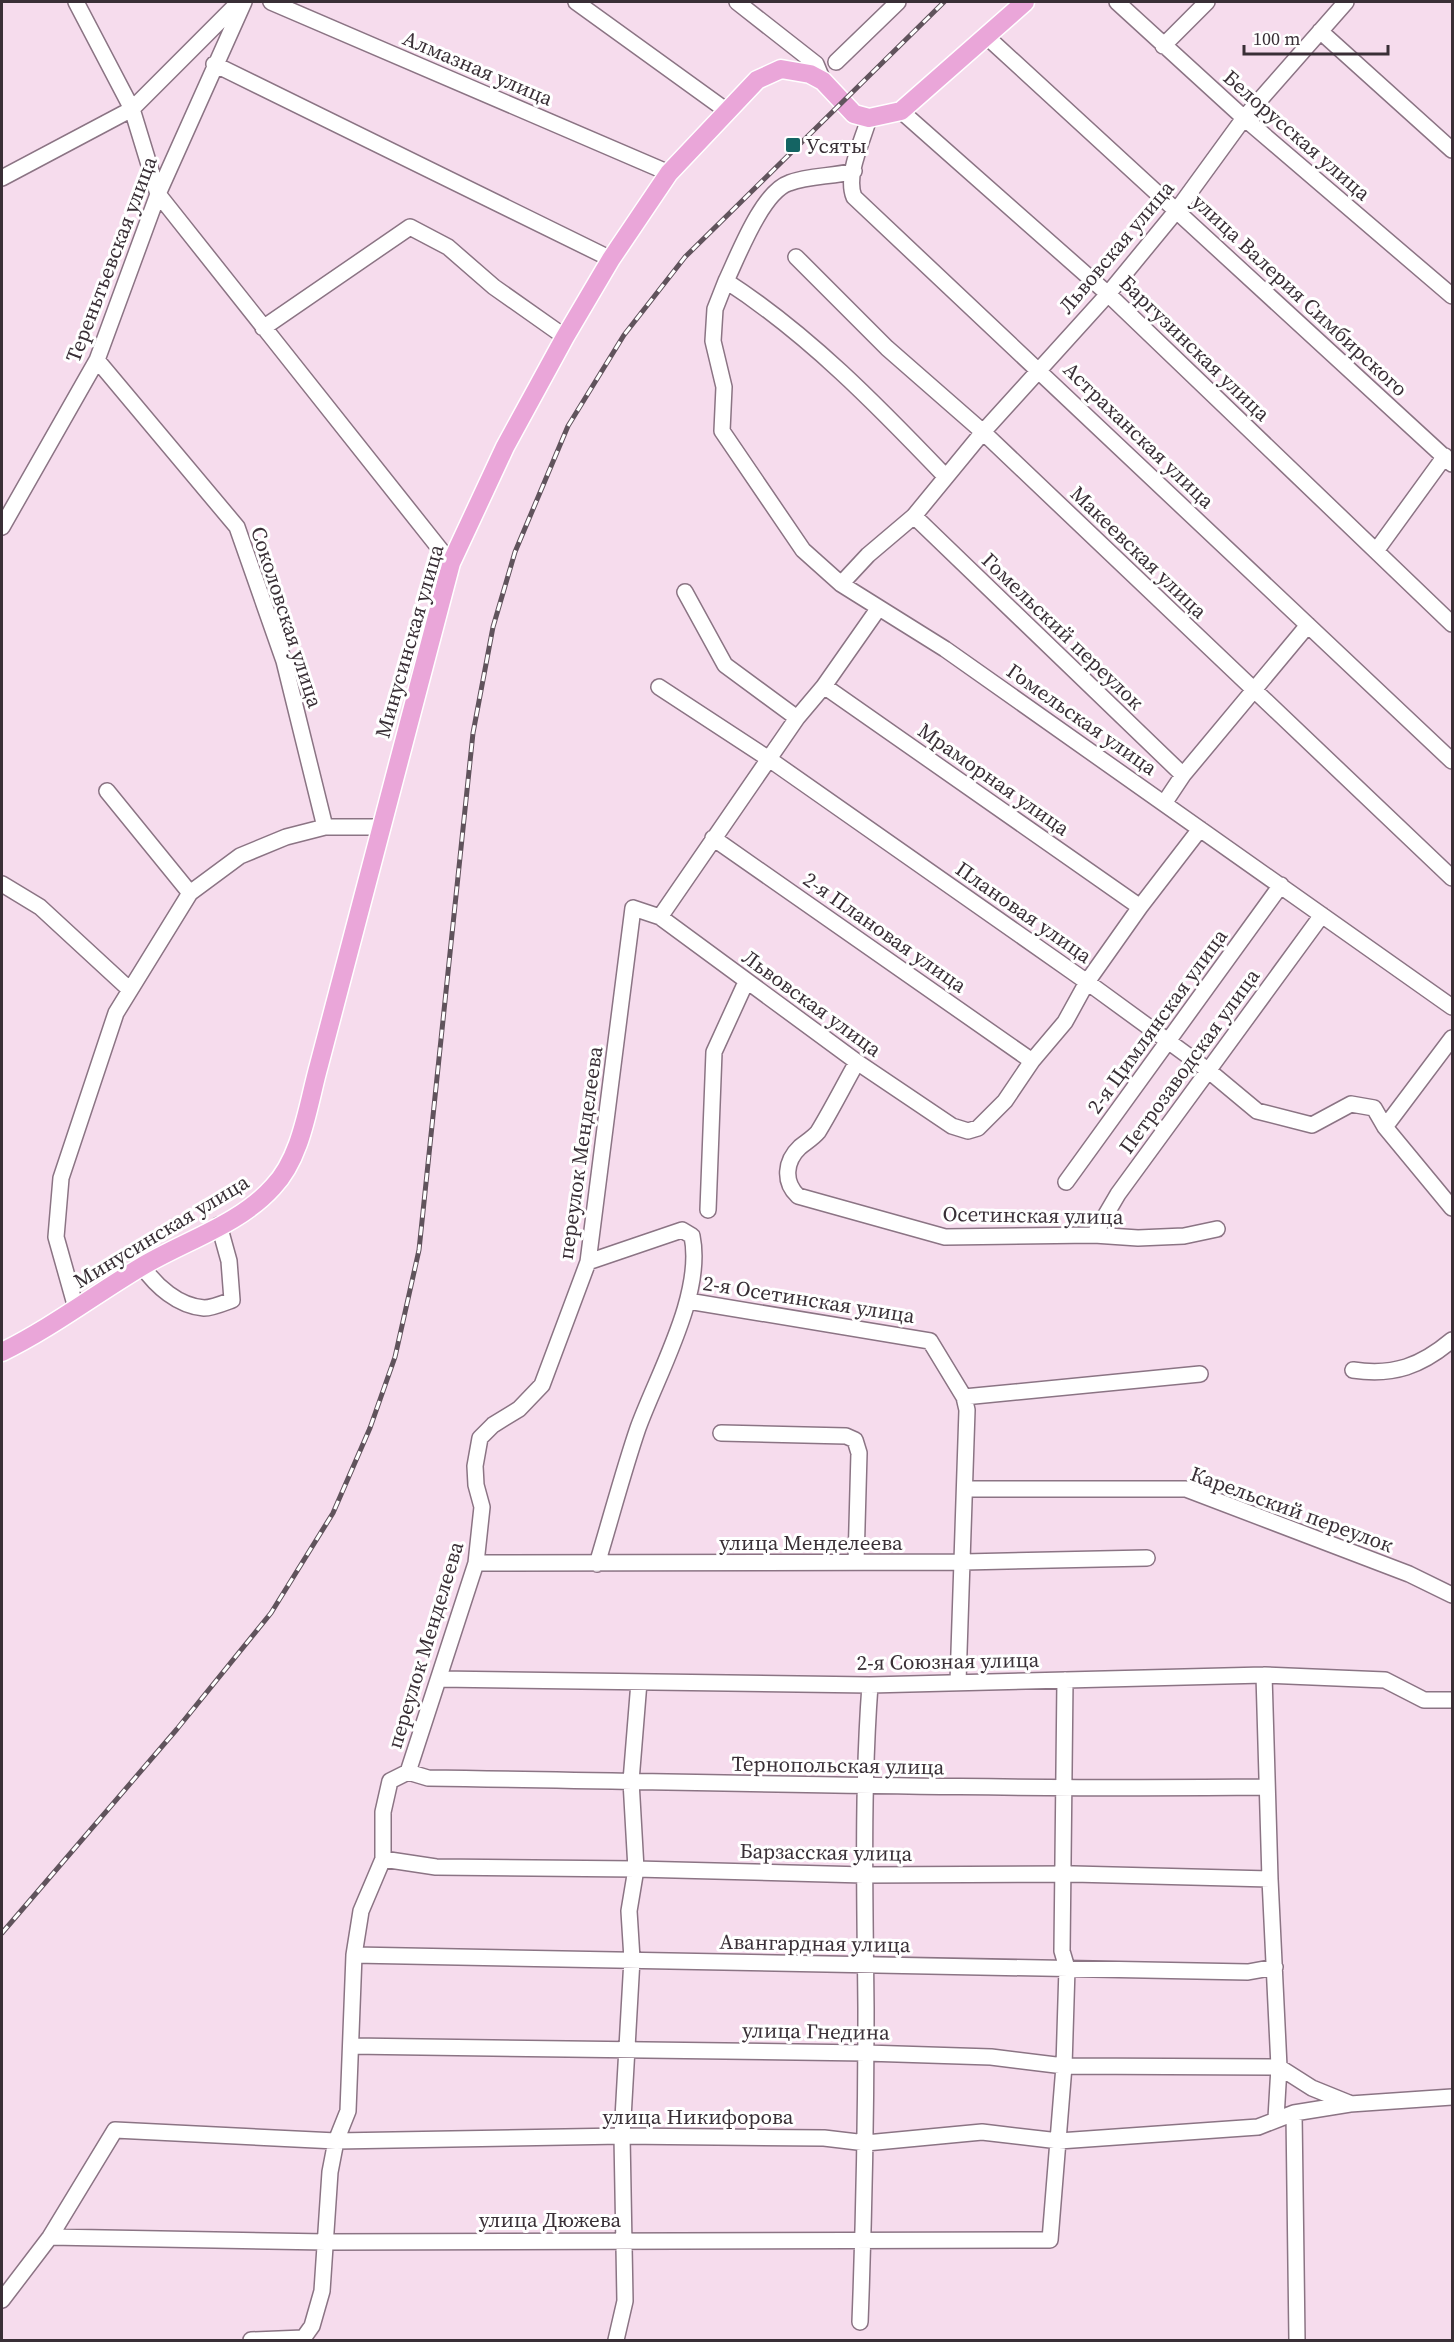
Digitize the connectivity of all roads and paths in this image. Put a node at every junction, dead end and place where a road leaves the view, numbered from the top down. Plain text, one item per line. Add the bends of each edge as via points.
1 (76, 2) edge
2 (239, 2) edge
3 (244, 2) edge
4 (271, 2) edge
5 (576, 2) edge
6 (737, 2) edge
7 (898, 2) edge
8 (1025, 2) edge
9 (1117, 2) edge
10 (1207, 2) edge
11 (1346, 2) edge
12 (1320, 31) junction
13 (986, 36) junction
14 (1164, 46) junction
15 (836, 62) dead end
16 (214, 64) junction
17 (823, 81) junction
18 (132, 109) junction
19 (727, 111) junction
20 (901, 111) junction
21 (869, 118) junction
22 (1244, 118) junction
23 (1452, 150) edge
24 (854, 171) junction
25 (669, 173) junction
26 (2, 178) edge
27 (158, 194) junction
28 (1177, 210) junction
29 (796, 257) dead end
30 (611, 259) junction
31 (726, 281) junction
32 (1108, 294) junction
33 (1452, 296) edge
34 (263, 328) junction
35 (565, 337) junction
36 (98, 360) junction
37 (1038, 369) junction
38 (983, 432) junction
39 (1449, 460) edge
40 (945, 476) junction
41 (914, 516) junction
42 (2, 526) edge
43 (1376, 551) junction
44 (451, 562) junction
45 (841, 584) junction
46 (685, 592) dead end
47 (878, 609) junction
48 (1452, 624) edge
49 (1308, 625) junction
50 (824, 686) junction
51 (659, 687) dead end
52 (1255, 691) junction
53 (797, 718) junction
54 (769, 759) junction
55 (1452, 761) edge
56 (1183, 776) junction
57 (107, 791) dead end
58 (1165, 802) junction
59 (325, 826) junction
60 (381, 827) junction
61 (1200, 829) junction
62 (713, 838) junction
63 (1452, 878) edge
64 (2, 884) edge
65 (1281, 885) junction
66 (190, 893) junction
67 (1140, 907) junction
68 (633, 908) joint
69 (1322, 915) junction
70 (660, 917) junction
71 (746, 982) junction
72 (1087, 982) junction
73 (130, 990) junction
74 (1452, 1007) edge
75 (1452, 1038) edge
76 (1168, 1041) junction
77 (1032, 1061) junction
78 (857, 1062) junction
79 (1209, 1071) junction
80 (1384, 1127) junction
81 (1066, 1182) dead end
82 (1452, 1208) edge
83 (708, 1210) dead end
84 (219, 1225) junction
85 (1217, 1229) dead end
86 (1094, 1235) junction
87 (588, 1262) junction
88 (142, 1266) junction
89 (688, 1300) junction
90 (76, 1308) junction
91 (1452, 1340) edge
92 (2, 1352) edge
93 (1353, 1370) dead end
94 (1200, 1374) dead end
95 (964, 1397) junction
96 (721, 1433) dead end
97 (966, 1489) junction
98 (1147, 1558) dead end
99 (856, 1562) junction
100 (964, 1562) junction
101 (476, 1563) junction
102 (597, 1564) junction
103 (1452, 1595) edge
104 (1264, 1675) junction
105 (439, 1678) junction
106 (1065, 1680) junction
107 (639, 1682) junction
108 (958, 1682) junction
109 (870, 1685) junction
110 (1452, 1700) edge
111 (408, 1772) junction
112 (631, 1781) junction
113 (865, 1787) junction
114 (1267, 1787) junction
115 (1066, 1789) junction
116 (383, 1859) junction
117 (636, 1869) junction
118 (1063, 1874) junction
119 (864, 1875) junction
120 (1270, 1879) junction
121 (354, 1955) junction
122 (632, 1959) junction
123 (866, 1966) junction
124 (1275, 1966) junction
125 (1066, 1968) junction
126 (351, 2046) junction
127 (626, 2049) junction
128 (866, 2053) junction
129 (1064, 2066) junction
130 (1279, 2067) junction
131 (1452, 2097) edge
132 (1350, 2104) junction
133 (1294, 2113) junction
134 (1276, 2118) junction
135 (622, 2136) junction
136 (336, 2141) junction
137 (1059, 2141) junction
138 (866, 2143) junction
139 (50, 2237) junction
140 (863, 2239) junction
141 (625, 2240) junction
142 (326, 2242) junction
143 (2, 2300) edge
144 (860, 2322) dead end
145 (302, 2339) edge
146 (617, 2339) edge
147 (251, 2340) edge
148 (1297, 2340) edge

1 - 18 street
2 - 18 street
3 - 16 street, Тереньтьевская улица
4 - 25 street, Алмазная улица
5 - 19 street
6 - 17 street via 816,64
7 - 15 street
8 - 13 main road
9 - 14 street, Белорусская улица
10 - 14 street
11 - 12 street, Львовская улица
12 - 22 street, Львовская улица
12 - 23 street
13 - 20 main road
13 - 28 street, улица Валерия Симбирского
14 - 22 street, Белорусская улица
16 - 27 street, Тереньтьевская улица
16 - 30 street
17 - 19 main road, Минусинская улица via 810,74 781,69 758,80
17 - 21 main road, Минусинская улица via 854,114
18 - 26 street
18 - 27 street
19 - 25 main road, Минусинская улица
20 - 21 main road
20 - 32 street, Баргузинская улица
21 - 24 street, Астраханская улица
22 - 28 street, Львовская улица
22 - 33 street, Белорусская улица
24 - 31 street via 785,184 768,201
24 - 37 street, Астраханская улица via 854,197
25 - 30 main road, Минусинская улица
27 - 34 street
27 - 36 street, Тереньтьевская улица
28 - 32 street, Львовская улица
28 - 39 street, улица Валерия Симбирского
29 - 38 street, Макеевская улица via 887,348
30 - 35 main road, Минусинская улица
31 - 40 street via 760,303 868,396
31 - 45 street, Гомельская улица via 715,309 713,341 724,387 722,430 803,550
32 - 37 street, Львовская улица
32 - 43 street, Баргузинская улица
34 - 35 street via 410,227 448,247 494,287
34 - 44 street
35 - 44 main road, Минусинская улица via 505,447
36 - 42 street, Тереньтьевская улица
36 - 59 street, Соколовская улица via 237,527 284,662
37 - 38 street, Львовская улица
37 - 49 street, Астраханская улица
38 - 40 street, Львовская улица
38 - 52 street, Макеевская улица
39 - 43 street
40 - 41 street, Львовская улица
41 - 45 street, Львовская улица
41 - 56 street, Гомельский переулок
43 - 48 street, Баргузинская улица
44 - 60 main road, Минусинская улица
45 - 47 street, Гомельская улица
46 - 53 street via 725,665
47 - 50 street
47 - 58 street, Гомельская улица via 945,648
49 - 52 street
49 - 55 street, Астраханская улица
50 - 53 street
50 - 67 street, Мраморная улица
51 - 54 street, Плановая улица
52 - 56 street
52 - 63 street, Макеевская улица
53 - 54 street
54 - 62 street
54 - 72 street, Плановая улица
56 - 58 street
57 - 66 street
58 - 61 street, Гомельская улица
59 - 60 street
59 - 66 street via 240,856
60 - 84 main road, Минусинская улица via 291,1158 274,1186 251,1207
61 - 65 street, Гомельская улица
61 - 67 street
62 - 70 street
62 - 77 street, 2-я Плановая улица
64 - 73 street via 40,908
65 - 69 street, Гомельская улица
65 - 76 street, 2-я Цимлянская улица
66 - 73 street
67 - 72 street
68 - 70 street, Львовская улица
68 - 87 street, переулок Менделеева
69 - 74 street, Гомельская улица
69 - 79 street, Петрозаводская улица
70 - 71 street, Львовская улица
71 - 78 street, Львовская улица
71 - 83 street via 714,1052
72 - 76 street, Плановая улица
72 - 77 street via 1065,1022
73 - 90 street via 110,1027 61,1178 56,1237
75 - 80 street
76 - 79 street, Плановая улица
76 - 81 street, 2-я Цимлянская улица
77 - 78 street, Львовская улица via 1005,1101 978,1128 968,1131 952,1126
78 - 86 street, Осетинская улица via 816,1135 798,1148 790,1162 786,1176 790,1189 798,1196 945,1237
79 - 80 street, Плановая улица via 1257,1111 1312,1125 1351,1104 1374,1108
79 - 86 street, Петрозаводская улица via 1118,1194
80 - 82 street
84 - 88 main road, Минусинская улица
84 - 88 street via 229,1261 232,1300 205,1308 183,1302 155,1285
85 - 86 street, Осетинская улица via 1184,1236
87 - 89 street via 682,1230 692,1236 695,1252
87 - 101 street, переулок Менделеева via 542,1385 519,1409 480,1438 476,1476 482,1507
88 - 90 main road, Минусинская улица
89 - 95 street, 2-я Осетинская улица via 930,1341
89 - 102 street via 638,1428
90 - 92 main road, Минусинская улица via 39,1334
91 - 93 street via 1389,1373
94 - 95 street
95 - 97 street
96 - 99 street via 846,1436 855,1440 859,1453
97 - 100 street
97 - 103 street, Карельский переулок via 1186,1489 1409,1574
98 - 100 street, улица Менделеева
99 - 100 street, улица Менделеева
99 - 102 street, улица Менделеева
100 - 108 street
101 - 102 street, улица Менделеева
101 - 105 street, переулок Менделеева
104 - 106 street, 2-я Союзная улица
104 - 110 street, 2-я Союзная улица via 1385,1680 1424,1700
104 - 114 street
105 - 107 street, 2-я Союзная улица
105 - 111 street, переулок Менделеева
106 - 108 street, 2-я Союзная улица
106 - 115 street
107 - 109 street, 2-я Союзная улица
107 - 112 street
108 - 109 street, 2-я Союзная улица
109 - 113 street
111 - 112 street, Тернопольская улица via 428,1778
111 - 116 street, переулок Менделеева via 390,1781 383,1812
112 - 113 street, Тернопольская улица
112 - 117 street
113 - 115 street, Тернопольская улица
113 - 119 street
114 - 115 street, Тернопольская улица
114 - 120 street
115 - 118 street
116 - 117 street, Барзасская улица via 430,1867
116 - 121 street, переулок Менделеева via 361,1911
117 - 119 street, Барзасская улица
117 - 122 street via 630,1911
118 - 119 street, Барзасская улица
118 - 120 street, Барзасская улица
118 - 125 street via 1062,1951
119 - 123 street
120 - 124 street
121 - 122 street, Авангардная улица
121 - 126 street, переулок Менделеева
122 - 123 street, Авангардная улица
122 - 127 street
123 - 125 street, Авангардная улица
123 - 128 street
124 - 125 street, Авангардная улица via 1248,1972
124 - 130 street
125 - 129 street
126 - 127 street, улица Гнедина
126 - 136 street, переулок Менделеева via 348,2111
127 - 128 street, улица Гнедина
127 - 135 street
128 - 129 street, улица Гнедина via 991,2057
128 - 138 street
129 - 130 street, улица Гнедина
129 - 137 street
130 - 132 street via 1312,2088
130 - 134 street
131 - 132 street, улица Никифорова
132 - 133 street, улица Никифорова
133 - 134 street, улица Никифорова
133 - 148 street
134 - 137 street, улица Никифорова via 1258,2127
135 - 136 street, улица Никифорова
135 - 138 street, улица Никифорова via 824,2138
135 - 141 street
136 - 139 street, улица Никифорова via 115,2130
136 - 142 street, переулок Менделеева
137 - 138 street, улица Никифорова via 982,2132
137 - 140 street, улица Дюжева via 1050,2240
138 - 140 street
139 - 142 street, улица Дюжева
139 - 143 street
140 - 141 street, улица Дюжева
140 - 144 street
141 - 142 street, улица Дюжева
141 - 146 street via 625,2301
142 - 145 street, переулок Менделеева via 322,2291 312,2326
145 - 147 street

